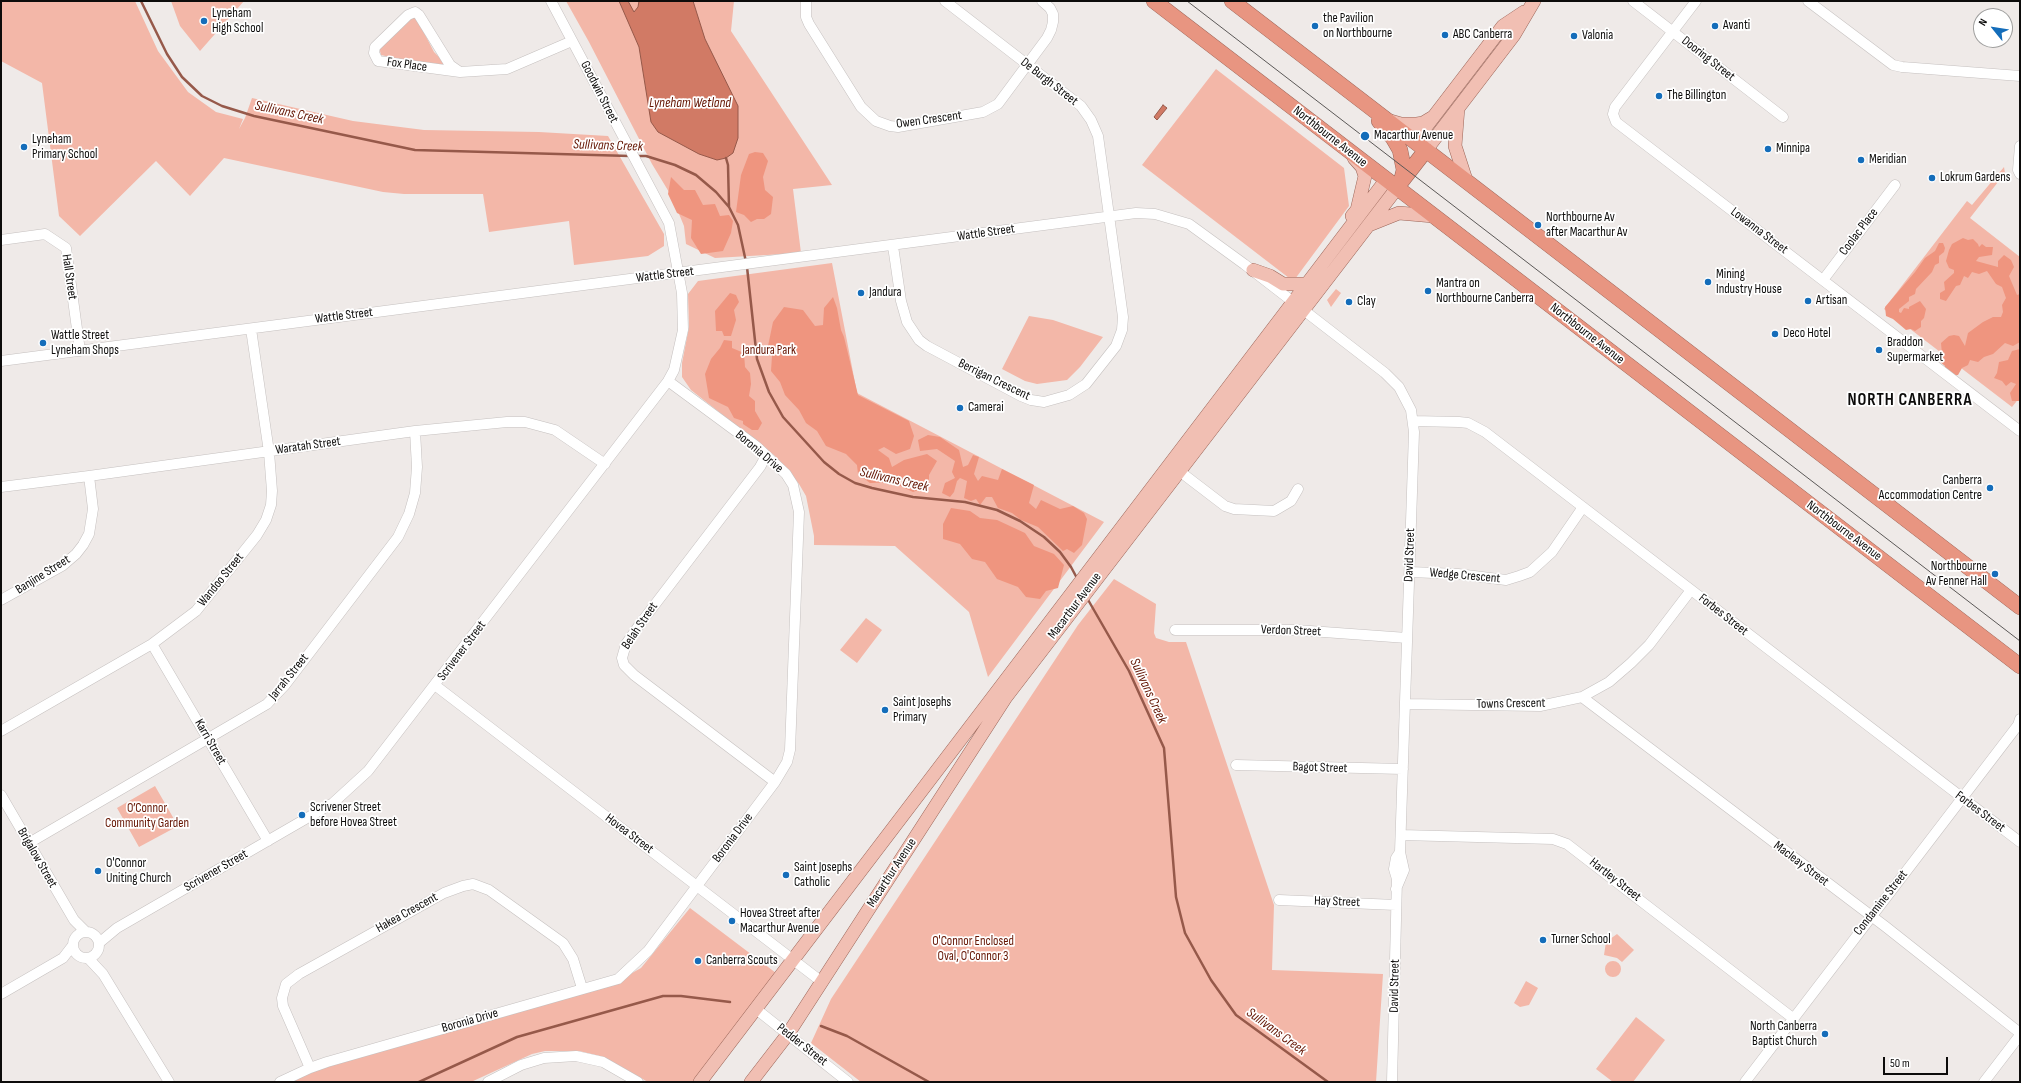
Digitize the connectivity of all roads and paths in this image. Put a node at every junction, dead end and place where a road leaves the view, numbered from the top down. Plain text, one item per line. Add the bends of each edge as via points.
1 (551, 1) edge
2 (806, 1) edge
3 (945, 1) edge
4 (1042, 1) edge
5 (1154, 1) edge
6 (1232, 1) edge
7 (1633, 1) edge
8 (1696, 1) edge
9 (1808, 1) edge
10 (1530, 5) edge
11 (1673, 32) junction
12 (572, 41) junction
13 (1027, 65) junction
14 (460, 72) junction
15 (2020, 76) edge
16 (1360, 99) junction
17 (1458, 108) junction
18 (1435, 116) junction
19 (1783, 117) dead end
20 (1387, 120) junction
21 (1420, 146) junction
22 (2020, 146) edge
23 (1348, 150) junction
24 (1402, 158) junction
25 (2020, 174) edge
26 (1466, 180) junction
27 (1394, 183) junction
28 (1895, 185) dead end
29 (1433, 216) junction
30 (1110, 217) junction
31 (1368, 226) junction
32 (1, 240) edge
33 (1336, 245) junction
34 (893, 246) junction
35 (1253, 270) junction
36 (679, 273) junction
37 (1823, 280) junction
38 (1306, 284) junction
39 (1299, 306) junction
40 (251, 328) junction
41 (80, 351) junction
42 (1, 361) edge
43 (668, 381) junction
44 (1413, 421) junction
45 (415, 431) junction
46 (2020, 431) edge
47 (269, 452) junction
48 (766, 456) junction
49 (604, 464) junction
50 (1174, 467) junction
51 (88, 476) junction
52 (1, 487) edge
53 (1298, 489) dead end
54 (1583, 507) junction
55 (1410, 572) junction
56 (1691, 590) junction
57 (1, 600) edge
58 (1071, 602) junction
59 (2018, 606) edge
60 (1175, 630) dead end
61 (1407, 638) junction
62 (152, 644) junction
63 (2020, 666) edge
64 (436, 686) junction
65 (1001, 693) junction
66 (1582, 697) junction
67 (1405, 704) junction
68 (2019, 722) edge
69 (1, 731) edge
70 (208, 739) junction
71 (1236, 765) dead end
72 (1403, 770) junction
73 (775, 782) junction
74 (1, 796) edge
75 (1962, 798) junction
76 (1400, 835) junction
77 (268, 841) junction
78 (2020, 842) edge
79 (29, 843) junction
80 (697, 886) junction
81 (1279, 900) dead end
82 (1396, 905) junction
83 (1871, 917) junction
84 (74, 920) junction
85 (93, 937) junction
86 (74, 942) junction
87 (88, 956) junction
88 (63, 958) junction
89 (794, 960) junction
90 (822, 982) junction
91 (582, 988) junction
92 (1, 994) edge
93 (756, 1009) junction
94 (1794, 1019) junction
95 (788, 1034) junction
96 (2020, 1034) edge
97 (310, 1068) junction
98 (169, 1082) edge
99 (280, 1082) edge
100 (488, 1082) edge
101 (638, 1082) edge
102 (700, 1082) edge
103 (751, 1082) edge
104 (848, 1082) edge
105 (1392, 1082) edge
106 (1745, 1082) edge
107 (1984, 1082) edge

1 - 12 street, Goodwin Street
2 - 13 street, Owen Crescent via 806,17 809,24 861,107 876,121 890,126 898,127 983,112 998,104
3 - 13 street, De Burgh Street
4 - 13 street, Owen Crescent via 1050,8 1053,22 1047,38
5 - 23 highway, Northbourne Avenue
6 - 16 highway
7 - 11 street, Dooring Street
8 - 11 street, Lowanna Street
9 - 15 street via 1893,65
10 - 17 main road via 1514,34
10 - 18 main road via 1503,26
11 - 19 street, Dooring Street
11 - 37 street, Lowanna Street via 1615,107 1613,114 1616,122
12 - 14 street, Fox Place via 507,69
12 - 36 street, Goodwin Street via 668,223
13 - 30 street, De Burgh Street via 1081,106 1091,120 1098,136
14 - 14 street, Fox Place via 378,61 374,53 375,47 408,15 415,12 450,65
16 - 20 highway
16 - 24 highway via 1395,141
17 - 21 main road
17 - 26 main road via 1455,146
18 - 20 main road via 1417,124 1401,124
18 - 21 main road
20 - 21 highway
21 - 24 highway
21 - 26 highway
21 - 27 highway, Macarthur Avenue
22 - 25 street
23 - 27 highway, Northbourne Avenue
23 - 33 main road via 1362,167 1365,176 1357,210
24 - 27 highway via 1404,170
26 - 59 highway
27 - 29 highway, Northbourne Avenue
27 - 31 main road, Macarthur Avenue
27 - 33 main road, Macarthur Avenue
28 - 37 street, Coolac Place
29 - 31 main road via 1399,213
29 - 63 highway, Northbourne Avenue
30 - 34 street, Wattle Street
30 - 34 street, Berrigan Crescent via 1123,317 1122,330 1116,346 1086,384 1069,395 1044,402 1021,396 919,340 906,322
30 - 35 street, Wattle Street via 1136,213 1155,214 1189,224
31 - 39 main road, Macarthur Avenue
32 - 41 street, Hall Street via 45,234 66,248
33 - 38 main road, Macarthur Avenue
34 - 36 street, Wattle Street
35 - 38 main road via 1283,284
35 - 39 street, Wattle Street
36 - 40 street, Wattle Street
36 - 43 street, Scrivener Street via 683,330 674,370
37 - 46 street, Lowanna Street
38 - 39 main road, Macarthur Avenue
39 - 44 street, David Street via 1385,373 1399,387 1409,406
39 - 50 main road, Macarthur Avenue
40 - 41 street, Wattle Street
40 - 47 street, Wandoo Street
41 - 42 street, Wattle Street
43 - 48 street, Boronia Drive
43 - 49 street, Scrivener Street
44 - 54 street, Forbes Street via 1468,423
44 - 55 street, David Street
45 - 47 street, Waratah Street
45 - 49 street, Waratah Street via 507,422 532,423 555,430
45 - 70 street, Jarrah Street via 415,493 398,537 285,685 267,704
47 - 51 street, Waratah Street
47 - 62 street, Wandoo Street via 271,505 257,535 196,611
48 - 73 street, Boronia Drive via 790,480 799,512 790,750 787,762
48 - 73 street, Belah Street via 630,637 622,651 622,658 624,665 634,675
49 - 64 street, Scrivener Street
50 - 53 street via 1225,506 1234,509 1274,511 1291,501
50 - 58 main road, Macarthur Avenue via 1085,574
50 - 58 main road, Macarthur Avenue via 1090,586
51 - 52 street, Waratah Street
51 - 57 street, Banjine Street via 93,509 89,534 83,545 62,566
54 - 55 street, Wedge Crescent via 1552,552 1530,572 1520,576 1506,580
54 - 56 street, Forbes Street
55 - 61 street, David Street
56 - 66 street, Towns Crescent via 1649,645 1631,663 1609,682
56 - 75 street, Forbes Street
58 - 65 main road, Macarthur Avenue
60 - 61 street, Verdon Street via 1296,630
61 - 67 street, David Street
62 - 69 street, Wandoo Street
62 - 70 street, Karri Street
64 - 77 street, Scrivener Street via 368,771 351,788 333,803
64 - 80 street, Hovea Street
65 - 89 main road, Macarthur Avenue
65 - 90 main road, Macarthur Avenue
66 - 67 street, Towns Crescent via 1540,706
66 - 83 street, Macleay Street
67 - 72 street, David Street
68 - 75 street, Condamine Street
70 - 77 street, Karri Street
70 - 79 street, Jarrah Street
71 - 72 street, Bagot Street
72 - 76 street, David Street
73 - 80 street, Boronia Drive
74 - 79 street, Brigalow Street
75 - 78 street, Forbes Street
75 - 83 street, Condamine Street
76 - 82 street, David Street via 1400,852 1394,868 1397,879
76 - 94 street, Hartley Street via 1553,839 1567,844
77 - 85 street, Scrivener Street via 117,928
79 - 84 street, Brigalow Street
80 - 89 street, Hovea Street
80 - 91 street, Boronia Drive via 648,951 618,979
81 - 82 street, Hay Street
82 - 105 street, David Street
83 - 94 street, Condamine Street
83 - 96 street, Macleay Street
84 - 85 street, Brigalow Street
84 - 86 street, Brigalow Street
85 - 86 street, Scrivener Street via 78,935
85 - 87 street
86 - 87 street via 74,952
86 - 88 street
87 - 88 street
87 - 98 street via 103,974
88 - 92 street
89 - 90 street, Hovea Street
89 - 93 main road, Macarthur Avenue
90 - 95 main road, Macarthur Avenue
91 - 97 street, Boronia Drive
91 - 97 street, Hakea Crescent via 573,958 563,943 489,890 473,884 463,886 444,893 299,974 286,984 282,998 283,1006
93 - 95 street, Pedder Street
93 - 102 main road, Macarthur Avenue
94 - 106 street, Condamine Street
95 - 103 main road, Macarthur Avenue
95 - 104 street, Pedder Street
96 - 107 street
97 - 99 street, Boronia Drive
100 - 101 street via 521,1065 544,1058 576,1056 603,1062

